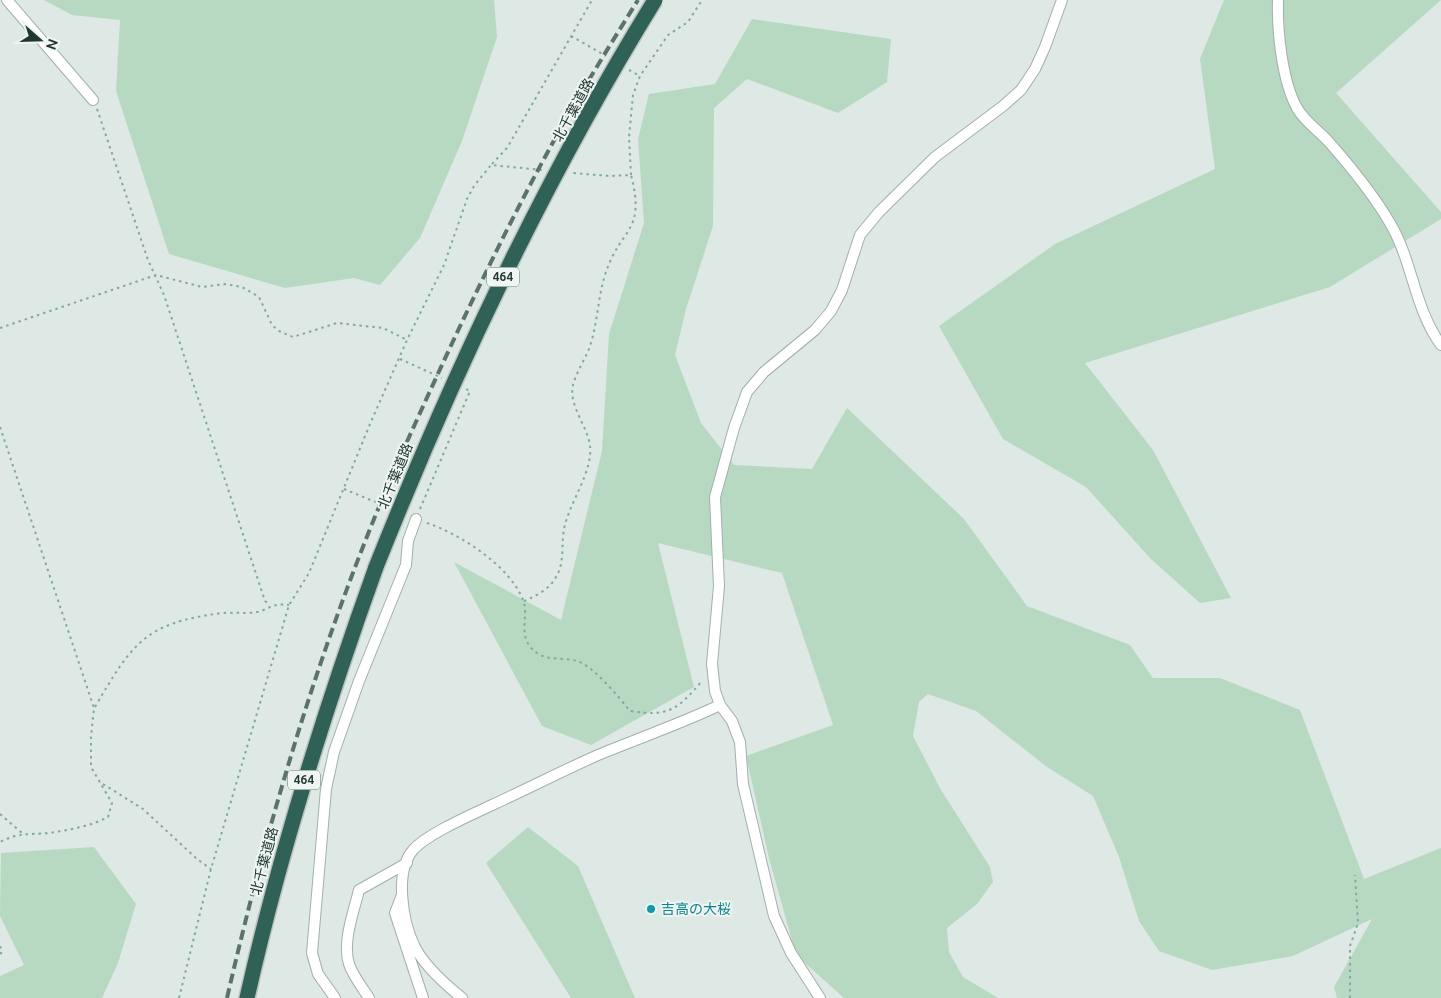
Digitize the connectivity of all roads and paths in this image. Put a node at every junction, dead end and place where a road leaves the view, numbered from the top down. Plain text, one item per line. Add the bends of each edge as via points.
1 (7, 0) edge
2 (592, 0) edge
3 (655, 0) edge
4 (702, 0) edge
5 (1062, 0) edge
6 (1278, 0) edge
7 (93, 100) joint
8 (491, 165) junction
9 (550, 170) dead end
10 (570, 172) dead end
11 (631, 175) junction
12 (156, 275) junction
13 (0, 328) edge
14 (407, 340) junction
15 (1441, 345) edge
16 (0, 427) edge
17 (343, 489) junction
18 (389, 507) dead end
19 (416, 519) joint
20 (524, 601) junction
21 (270, 605) junction
22 (289, 605) junction
23 (712, 664) junction
24 (720, 705) junction
25 (94, 708) junction
26 (102, 784) junction
27 (0, 814) edge
28 (22, 833) junction
29 (0, 842) edge
30 (407, 863) junction
31 (211, 868) junction
32 (1355, 875) dead end
33 (402, 895) junction
34 (0, 946) edge
35 (0, 955) edge
36 (180, 998) edge
37 (248, 998) edge
38 (335, 998) edge
39 (369, 998) edge
40 (423, 998) edge
41 (462, 998) edge
42 (820, 998) edge
43 (1350, 998) edge

1 - 7 street
2 - 8 path via 507,148
3 - 37 highway, 北千葉道路 / 464, bridge via 589,114 495,292 414,472 376,567 312,752
4 - 11 path via 688,22 668,35 640,76 634,95 629,137
5 - 23 street via 1035,69 1021,90 935,157 898,191 860,235 842,290 830,311 815,330 764,372 747,392 714,497 719,586
6 - 15 street via 1288,85 1298,108 1342,157 1391,224 1405,254 1428,325
7 - 12 path
8 - 9 path
8 - 14 path via 470,192 444,265
10 - 11 path
11 - 20 path via 636,216 606,272 591,343 573,386 576,407 591,448 585,475 570,508 556,578 536,596
12 - 13 path
12 - 14 path via 202,287 225,284 242,287 258,298 278,331 293,337 337,323 383,328
12 - 21 path via 265,601
14 - 17 path
16 - 25 path
17 - 18 path
17 - 22 path via 309,573
19 - 20 path via 438,526 493,560
19 - 38 street via 408,542 406,565 359,681 334,752 326,789 312,953 318,974
20 - 23 path via 523,624 527,642 538,654 581,662 630,711 656,715 681,704 704,679
21 - 22 path
21 - 25 path via 258,612 184,619 159,628 137,644 118,666
22 - 31 path
23 - 24 street via 714,691
24 - 30 street via 677,726 598,755 467,817 427,839 412,851
24 - 42 street via 732,721 740,742 743,784 774,916 791,953
25 - 26 path via 91,767
26 - 28 path via 112,803 108,817 95,824 48,833
26 - 31 path via 143,809
27 - 28 path
28 - 29 path
30 - 33 street
30 - 39 street via 359,890 347,948 348,962
31 - 36 path
32 - 43 path via 1358,923 1350,946
33 - 40 street via 395,913
33 - 41 street via 414,945
34 - 35 path

